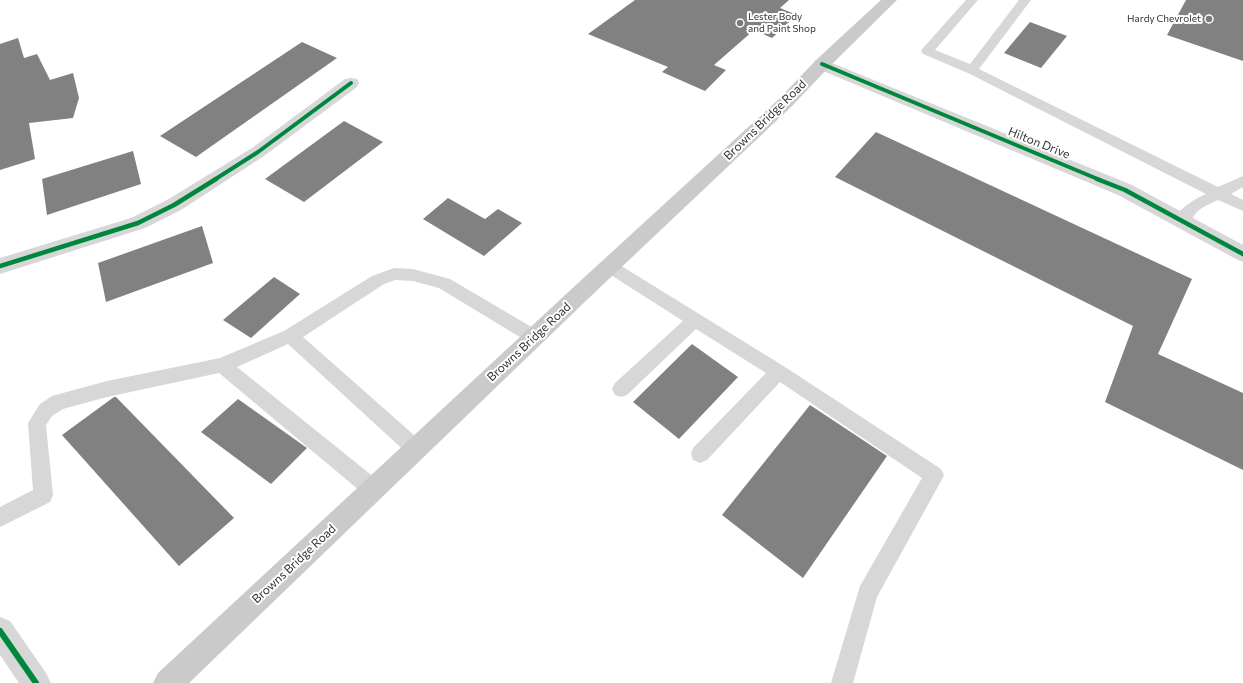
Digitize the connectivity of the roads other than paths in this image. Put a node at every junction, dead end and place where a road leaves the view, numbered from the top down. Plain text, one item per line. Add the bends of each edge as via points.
1 (890, 0) edge
2 (972, 0) edge
3 (1025, 0) edge
4 (822, 64) junction
5 (972, 70) junction
6 (351, 83) dead end
7 (1243, 181) edge
8 (1217, 194) junction
9 (1243, 206) edge
10 (1181, 220) junction
11 (1243, 254) edge
12 (0, 266) edge
13 (609, 266) junction
14 (696, 319) junction
15 (290, 336) junction
16 (534, 337) junction
17 (222, 365) junction
18 (779, 372) junction
19 (621, 389) dead end
20 (416, 449) junction
21 (700, 454) dead end
22 (374, 489) junction
23 (0, 517) edge
24 (2, 639) edge
25 (36, 683) edge
26 (168, 683) edge
27 (842, 683) edge

1 - 4 main road, Browns Bridge Road
2 - 5 lane via 927,51
3 - 5 lane
4 - 10 street, Hilton Drive via 1125,190
4 - 13 main road, Browns Bridge Road via 786,102
5 - 8 lane
6 - 12 street via 258,152 174,205 138,223
7 - 8 lane
8 - 9 lane
8 - 10 lane via 1194,206
10 - 11 street, Hilton Drive
13 - 14 lane
13 - 16 main road, Browns Bridge Road
14 - 18 lane
14 - 19 lane
15 - 16 lane via 378,280 394,274 413,275 444,283
15 - 17 lane
15 - 20 lane
16 - 20 main road, Browns Bridge Road
17 - 22 lane
17 - 23 lane via 107,389 58,402 46,410 37,423 43,495
18 - 21 lane
18 - 27 lane via 934,475 867,593
20 - 22 main road, Browns Bridge Road
22 - 26 main road, Browns Bridge Road
24 - 25 street

